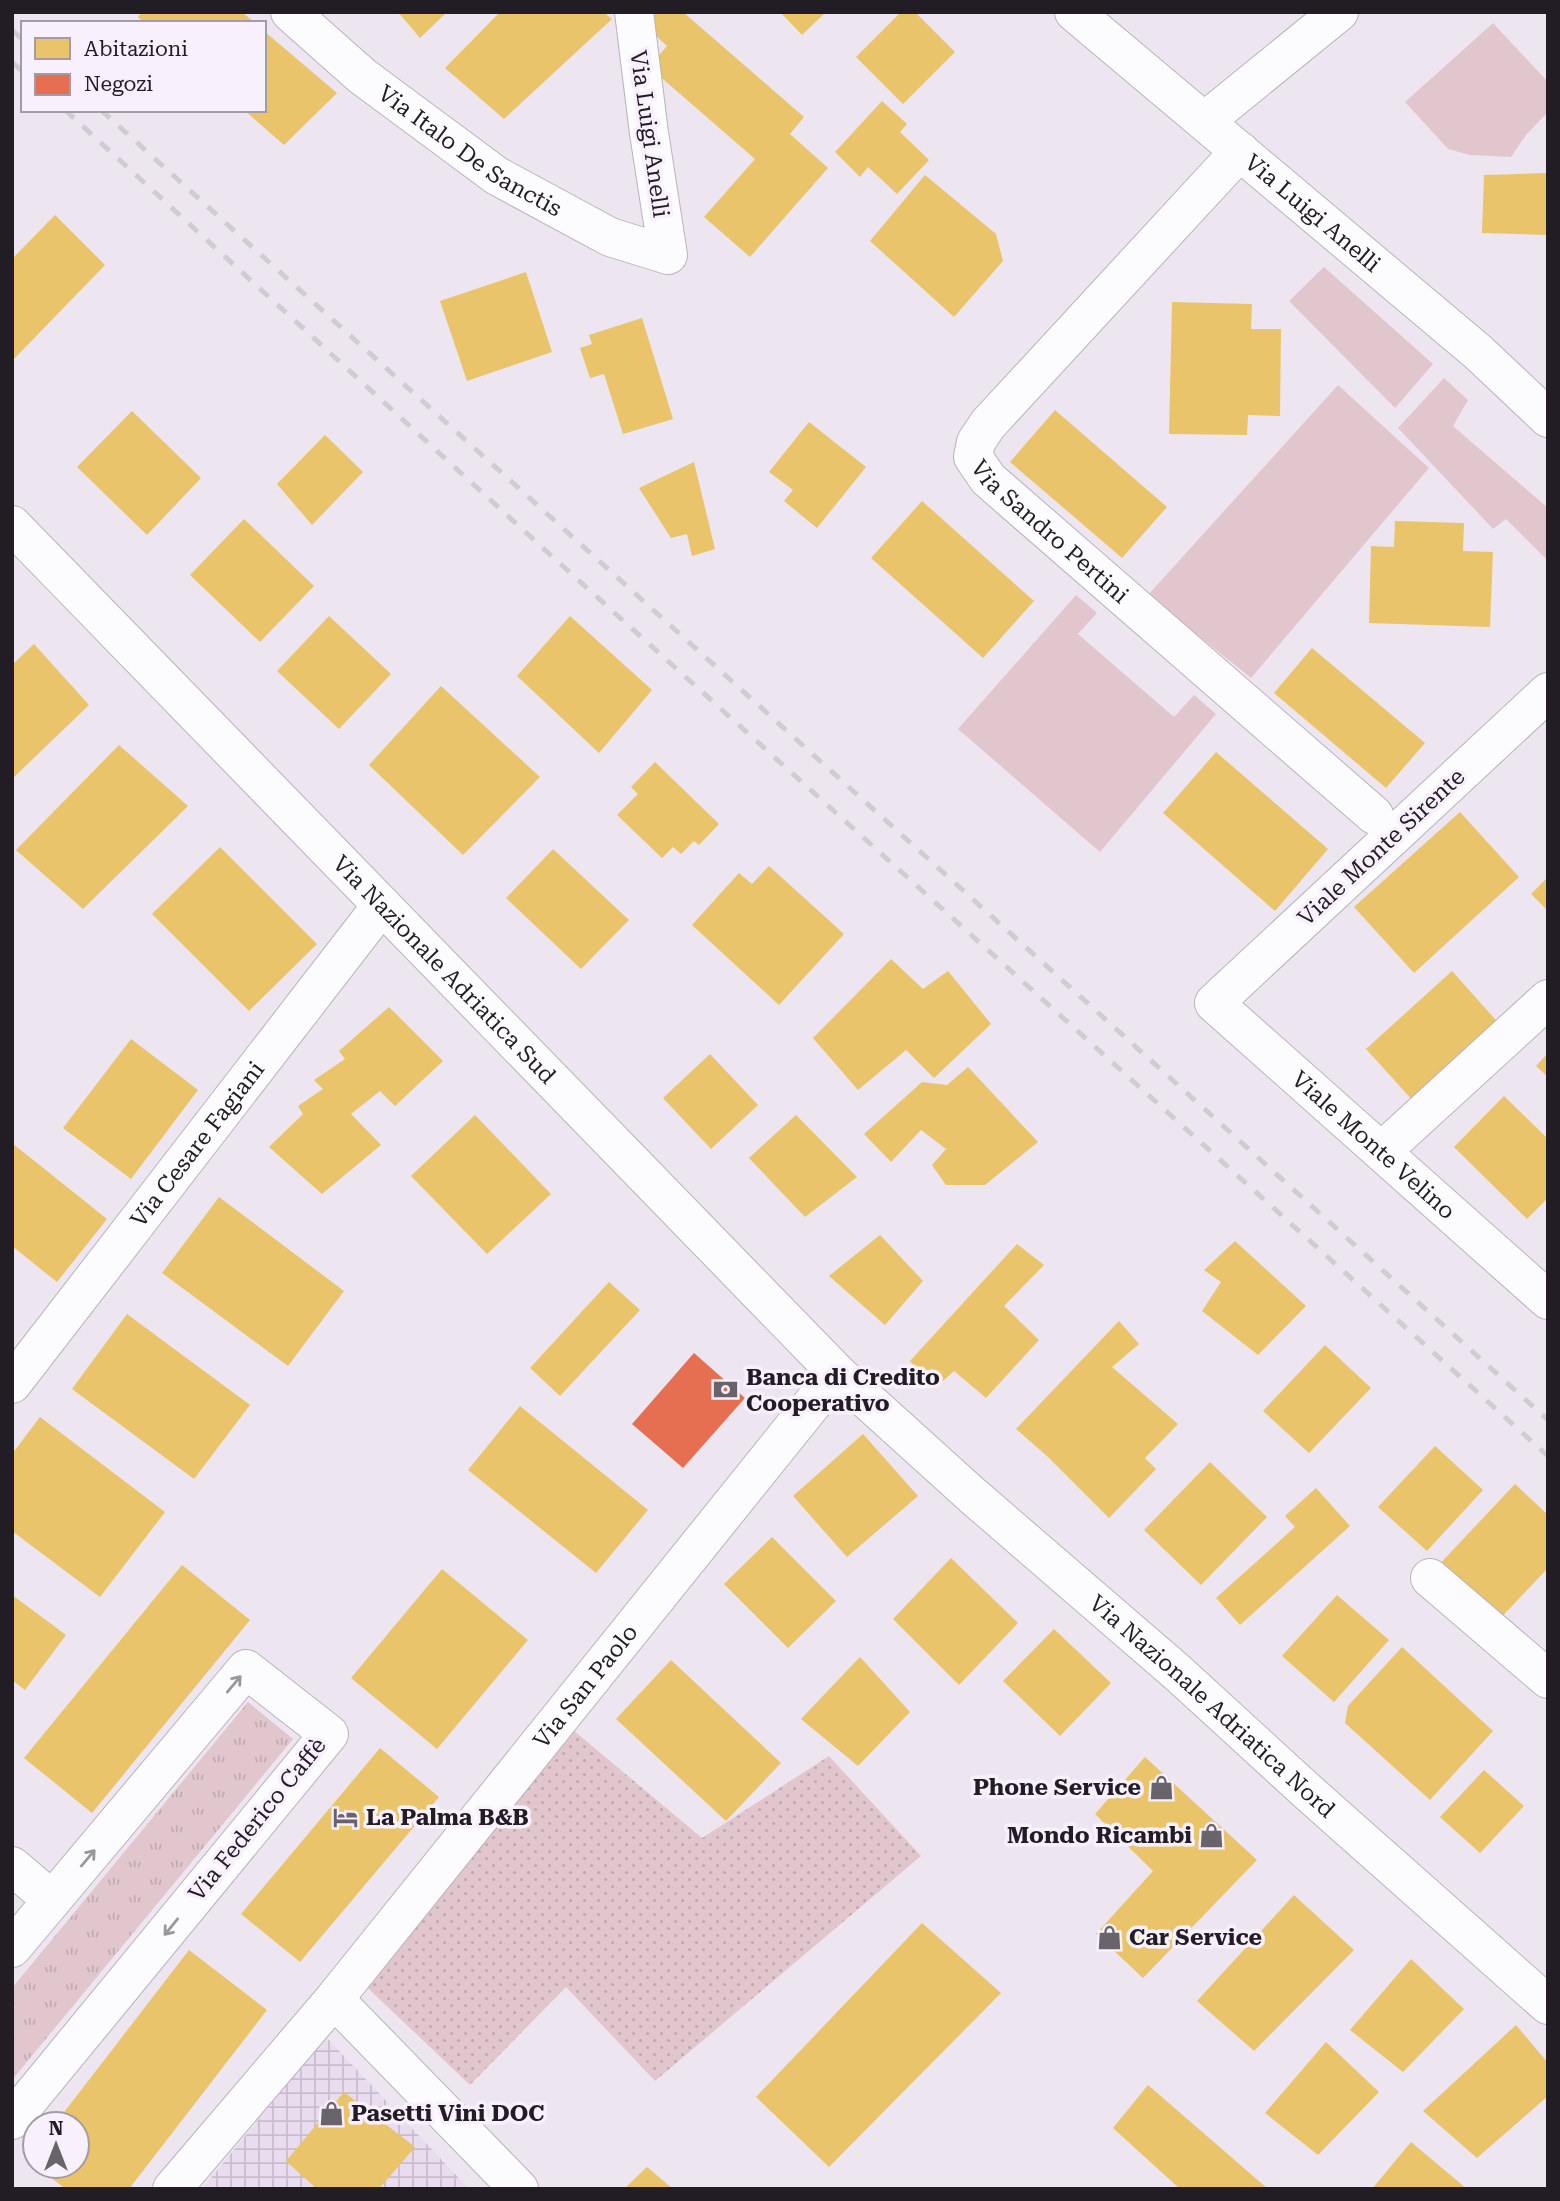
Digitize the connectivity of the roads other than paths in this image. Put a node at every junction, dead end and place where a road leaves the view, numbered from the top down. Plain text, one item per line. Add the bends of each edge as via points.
1 (290, 12) edge
2 (634, 12) edge
3 (1074, 12) edge
4 (1339, 12) edge
5 (1205, 121) junction
6 (1240, 151) junction
7 (668, 255) joint
8 (1548, 418) edge
9 (12, 525) edge
10 (1548, 692) edge
11 (1374, 815) dead end
12 (382, 905) junction
13 (1548, 999) edge
14 (1214, 1003) joint
15 (1382, 1152) junction
16 (1543, 1287) edge
17 (836, 1373) junction
18 (12, 1384) edge
19 (876, 1411) joint
20 (1430, 1577) dead end
21 (1548, 1679) edge
22 (12, 1866) edge
23 (52, 1900) junction
24 (12, 1948) edge
25 (334, 2000) junction
26 (1548, 2005) edge
27 (12, 2120) edge
28 (172, 2189) edge
29 (519, 2189) edge

1 - 7 street, Via Italo De Sanctis via 362,76 497,176 610,237
2 - 7 street, Via Luigi Anelli
3 - 5 street, Via Luigi Anelli
4 - 5 street
5 - 6 street, Via Luigi Anelli
6 - 8 street, Via Luigi Anelli via 1478,352
6 - 11 street, Via Sandro Pertini via 988,424 973,457 988,479
9 - 12 street, Via Nazionale Adriatica Sud
10 - 14 street, Viale Monte Sirente
12 - 17 street, Via Nazionale Adriatica Sud
12 - 18 street, Via Cesare Fagiani
13 - 15 street
14 - 15 street, Viale Monte Velino
15 - 16 street, Viale Monte Velino
17 - 19 street, Via Nazionale Adriatica Sud
17 - 25 street, Via San Paolo
19 - 26 street, Via Nazionale Adriatica Nord via 1178,1673
20 - 21 street
22 - 23 street
23 - 24 street, Via Federico Caffè
23 -> 27 street, Via Federico Caffè via 246,1669 329,1734
25 - 28 street, Via San Paolo
25 - 29 street

